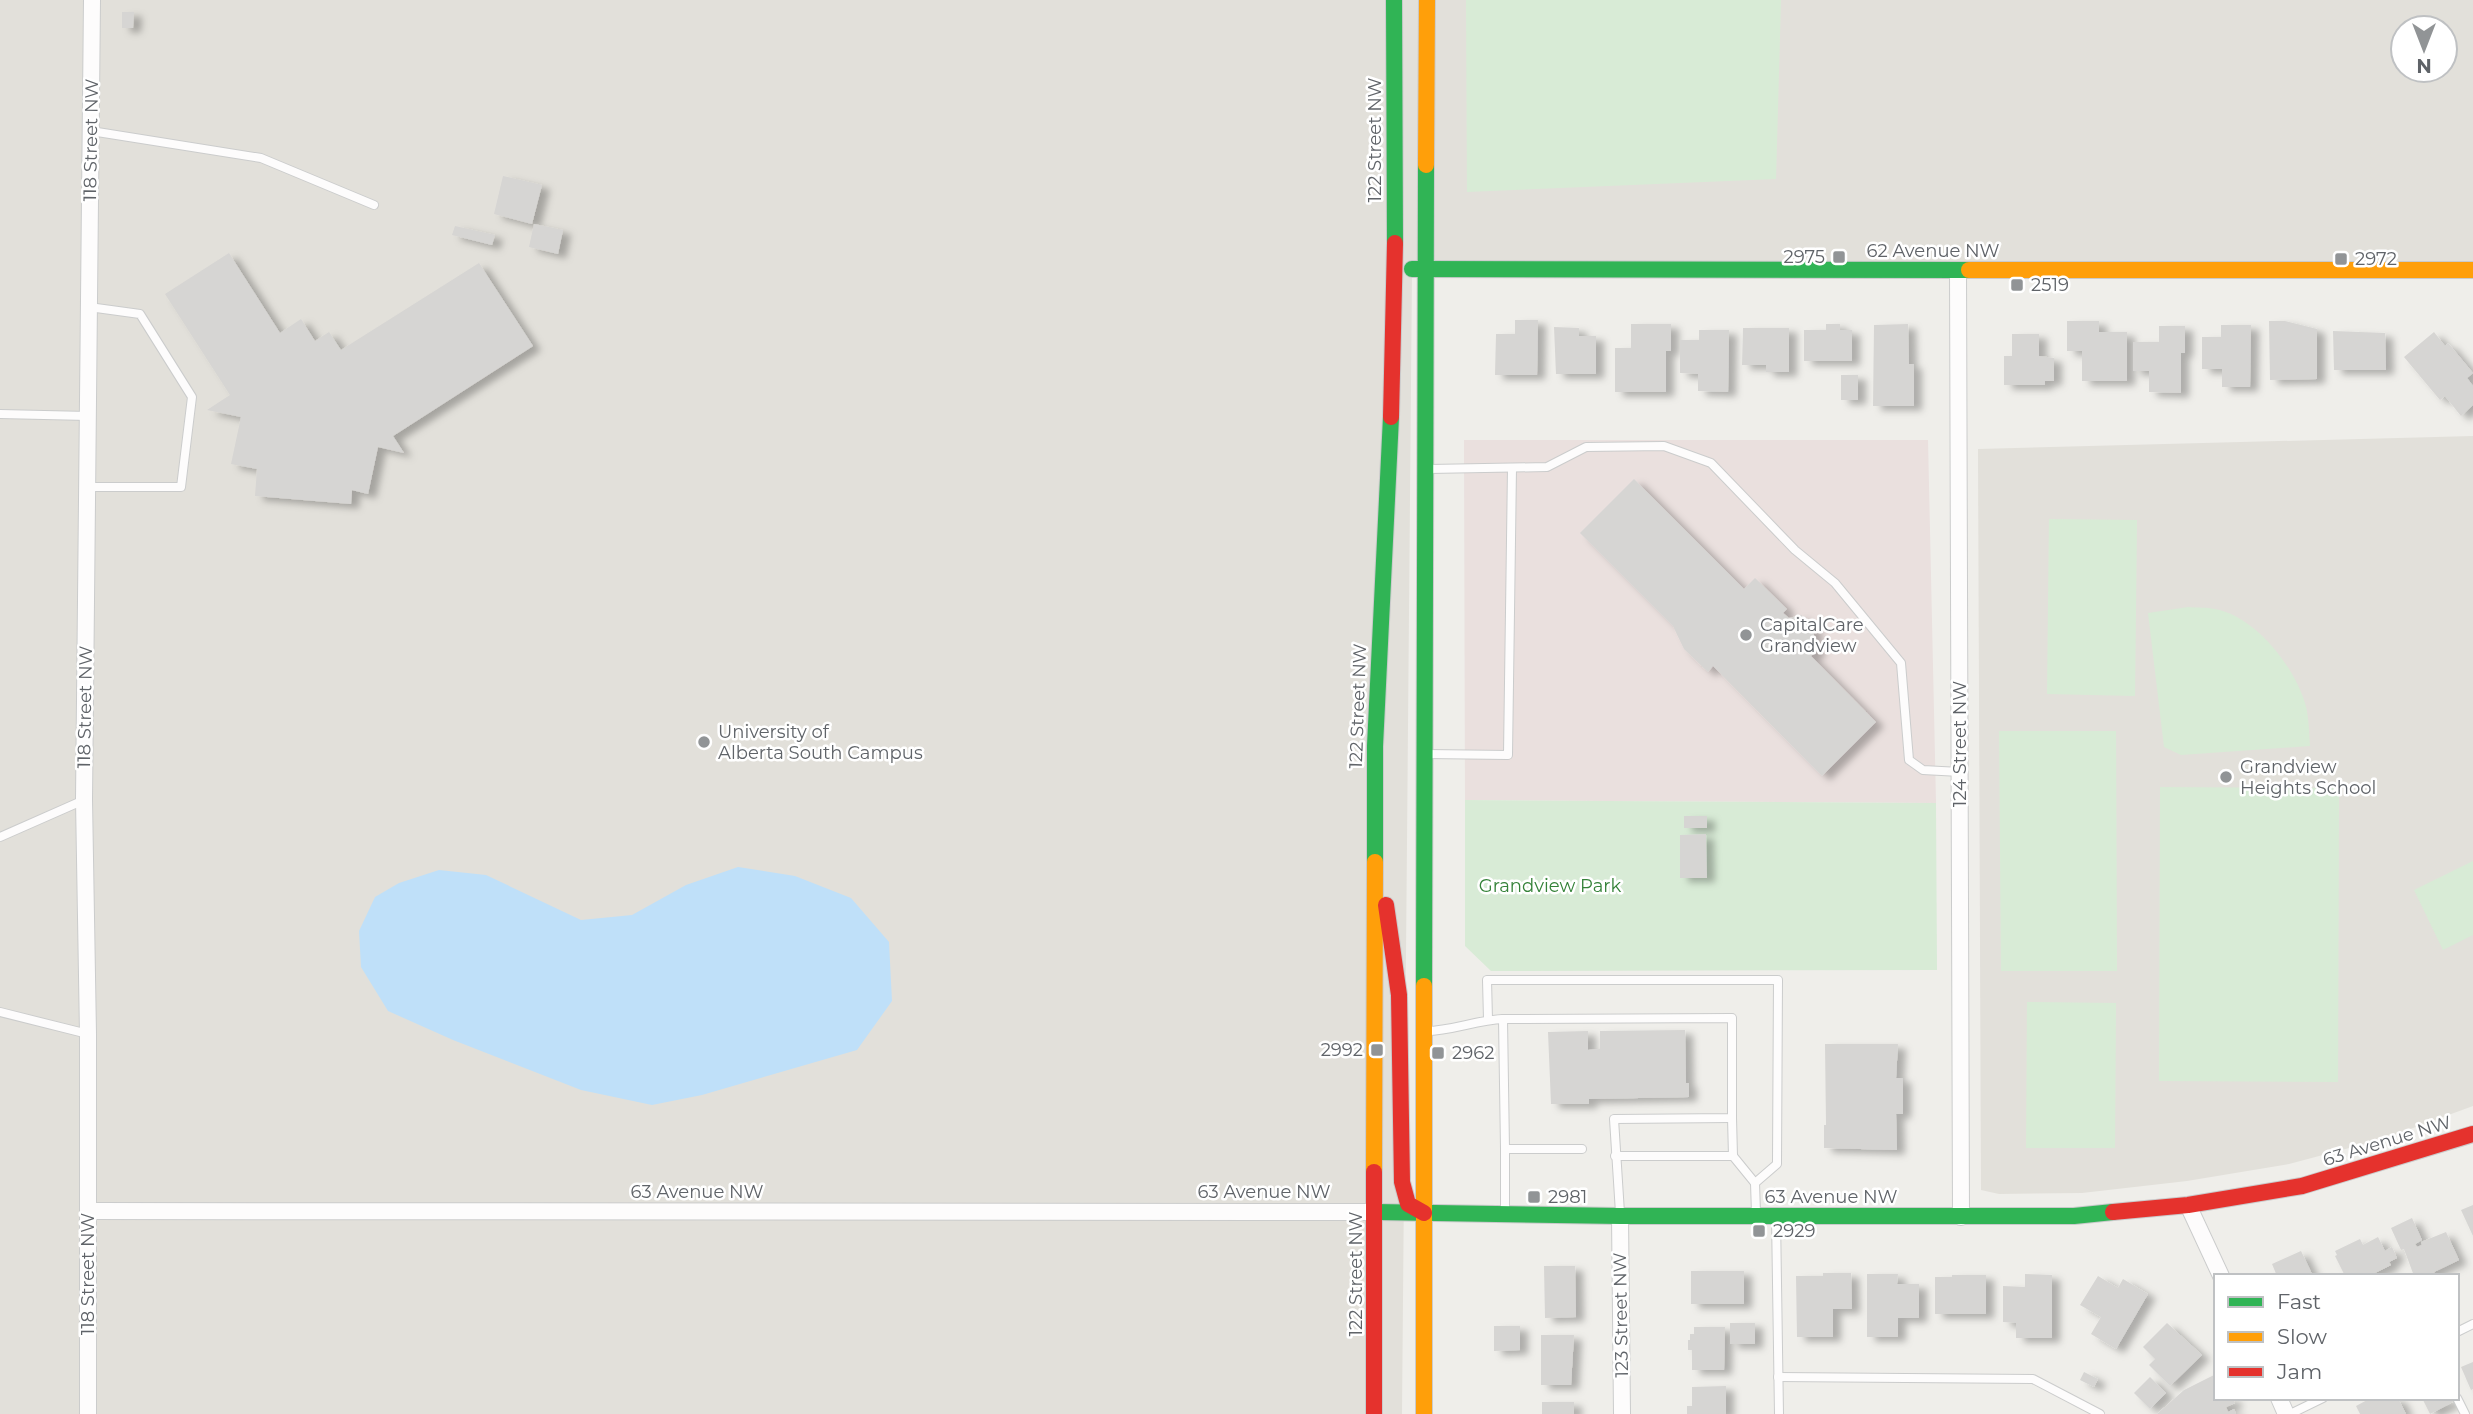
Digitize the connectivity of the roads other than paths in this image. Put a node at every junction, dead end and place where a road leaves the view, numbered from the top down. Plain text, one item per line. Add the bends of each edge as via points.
1 (92, 0) edge
2 (1394, 0) edge
3 (1427, 0) edge
4 (91, 131) junction
5 (374, 205) dead end
6 (1394, 269) junction
7 (1428, 269) junction
8 (1958, 270) junction
9 (2473, 270) edge
10 (89, 307) junction
11 (0, 414) edge
12 (88, 416) junction
13 (1425, 468) junction
14 (1512, 468) junction
15 (88, 487) junction
16 (1425, 754) junction
17 (1960, 772) junction
18 (84, 800) junction
19 (1375, 833) junction
20 (0, 837) edge
21 (0, 1013) edge
22 (1488, 1019) junction
23 (1503, 1019) junction
24 (1424, 1031) junction
25 (88, 1034) junction
26 (1732, 1118) junction
27 (2473, 1134) edge
28 (1505, 1149) junction
29 (1582, 1149) dead end
30 (1615, 1156) junction
31 (1733, 1156) junction
32 (1755, 1183) junction
33 (2188, 1205) junction
34 (88, 1211) junction
35 (1375, 1212) junction
36 (1423, 1213) junction
37 (1505, 1215) junction
38 (1620, 1216) junction
39 (1756, 1216) junction
40 (1776, 1216) junction
41 (1961, 1217) junction
42 (2220, 1274) edge
43 (1778, 1377) junction
44 (2319, 1400) edge
45 (88, 1414) edge
46 (1374, 1414) edge
47 (1424, 1414) edge
48 (1622, 1414) edge
49 (1779, 1414) edge
50 (2100, 1414) edge
51 (2288, 1414) edge

1 - 4 street, 118 Street NW
2 - 6 main road, 122 Street NW
3 - 7 main road
4 - 5 lane via 261,158
4 - 10 street, 118 Street NW
6 - 7 main road, 62 Avenue NW
6 - 19 main road, 122 Street NW
7 - 8 main road, 62 Avenue NW
7 - 13 main road
8 - 9 main road, 62 Avenue NW
8 - 17 street, 124 Street NW
10 - 12 street, 118 Street NW
10 - 15 lane via 140,314 192,397 181,487
11 - 12 lane
12 - 15 street, 118 Street NW
13 - 14 lane
13 - 16 main road
14 - 16 lane via 1508,755
14 - 17 lane via 1547,467 1586,447 1664,446 1711,463 1795,550 1835,583 1901,663 1909,760 1923,770
15 - 18 street, 118 Street NW
16 - 24 main road
17 - 41 street, 124 Street NW
18 - 20 lane
18 - 25 street, 118 Street NW
19 - 35 main road, 122 Street NW
19 - 36 main road via 1399,995 1403,1192 1408,1204
21 - 25 lane
22 - 23 lane
22 - 24 lane
22 - 32 lane via 1487,981 1778,980 1777,1164
23 - 26 lane via 1732,1018
23 - 28 lane
24 - 36 main road
25 - 34 street, 118 Street NW
26 - 30 lane via 1614,1119
26 - 31 lane
27 - 33 main road, 63 Avenue NW via 2302,1186
28 - 29 lane
28 - 37 lane
30 - 31 lane
30 - 38 lane
31 - 32 lane
32 - 39 lane
33 - 41 main road, 63 Avenue NW via 2074,1216
33 - 42 street
34 - 35 street, 63 Avenue NW
34 - 45 street, 118 Street NW
35 - 36 main road, 63 Avenue NW
35 - 46 main road, 122 Street NW
36 - 37 main road, 63 Avenue NW
36 - 47 main road
37 - 38 main road, 63 Avenue NW
38 - 39 main road, 63 Avenue NW
38 - 48 street, 123 Street NW
39 - 40 main road, 63 Avenue NW
40 - 41 main road, 63 Avenue NW
40 - 43 lane
43 - 49 lane
43 - 50 lane via 2033,1379
44 - 51 lane

